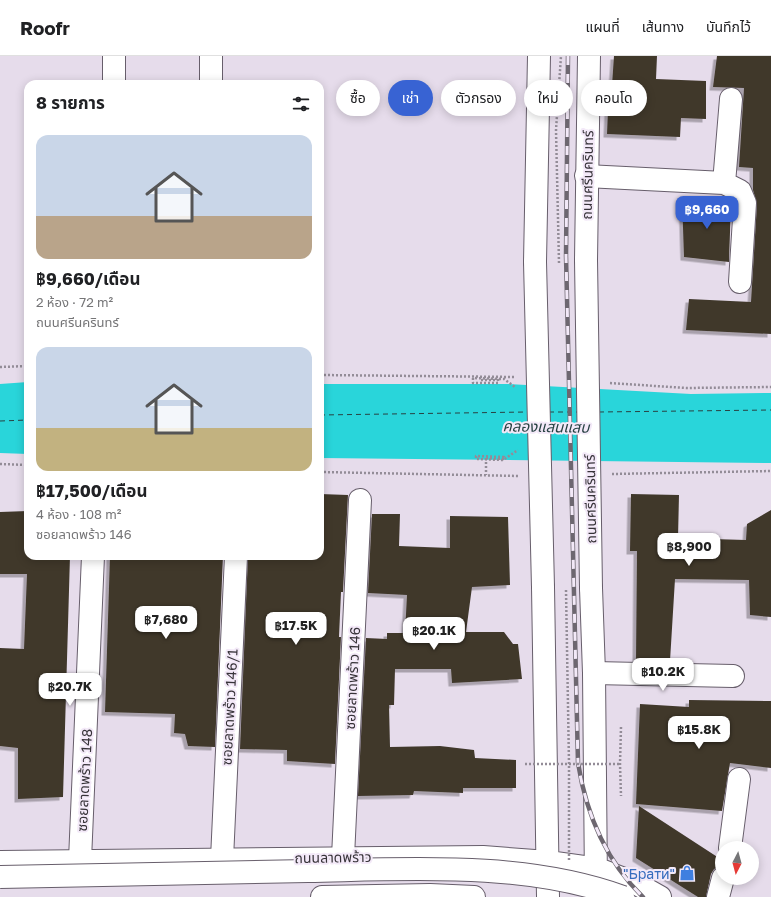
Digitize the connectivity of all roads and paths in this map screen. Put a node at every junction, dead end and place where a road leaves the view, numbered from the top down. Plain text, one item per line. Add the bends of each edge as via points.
1 (114, 56) edge
2 (211, 56) edge
3 (539, 56) edge
4 (589, 56) edge
5 (114, 80) edge
6 (211, 80) edge
7 (731, 99) dead end
8 (586, 176) junction
9 (724, 182) junction
10 (740, 282) dead end
11 (24, 366) edge
12 (0, 367) edge
13 (481, 378) dead end
14 (504, 379) dead end
15 (504, 460) dead end
16 (0, 464) edge
17 (24, 465) edge
18 (486, 476) dead end
19 (360, 500) dead end
20 (93, 560) edge
21 (236, 560) edge
22 (594, 673) junction
23 (733, 676) dead end
24 (621, 727) dead end
25 (525, 764) dead end
26 (569, 764) junction
27 (620, 764) junction
28 (739, 779) dead end
29 (621, 796) dead end
30 (731, 841) edge
31 (343, 857) junction
32 (222, 858) junction
33 (80, 860) junction
34 (0, 862) edge
35 (548, 862) junction
36 (569, 866) dead end
37 (598, 869) junction
38 (0, 877) edge
39 (721, 885) edge
40 (322, 897) edge
41 (474, 897) edge
42 (548, 897) edge
43 (595, 897) edge
44 (623, 897) edge
45 (660, 897) edge
46 (718, 897) edge

1 - 5 main road
2 - 6 main road
3 - 35 main road, bridge via 535,262
4 - 8 main road, ถนนศรีนครินทร์
7 - 9 main road
8 - 9 main road
8 - 22 main road, ถนนศรีนครินทร์, bridge
9 - 10 main road via 740,191 745,203
11 - 12 path
13 - 14 path, bridge via 498,380 498,383 473,383 473,378
15 - 18 path, bridge via 476,459 476,456 504,457 486,458
16 - 17 path
19 - 31 main road, ซอยลาดพร้าว 146
20 - 33 main road, ซอยลาดพร้าว 148
21 - 32 main road, ซอยลาดพร้าว 146/1
22 - 23 main road
22 - 37 main road, ถนนศรีนครินทร์
24 - 27 path
25 - 26 path, bridge
26 - 27 path, bridge
26 - 36 path, bridge
27 - 29 path
28 - 30 main road
31 - 32 main road, ถนนลาดพร้าว
31 - 35 main road, ถนนลาดพร้าว via 457,856
32 - 33 main road, ถนนลาดพร้าว
33 - 34 main road, ถนนลาดพร้าว
35 - 37 main road, ถนนลาดพร้าว
35 - 42 main road
37 - 43 main road, ถนนศรีนครินทร์
37 - 45 main road, ถนนลาดพร้าว via 637,884
38 - 44 main road, bridge via 430,869 543,877
39 - 46 main road
40 - 41 main road

